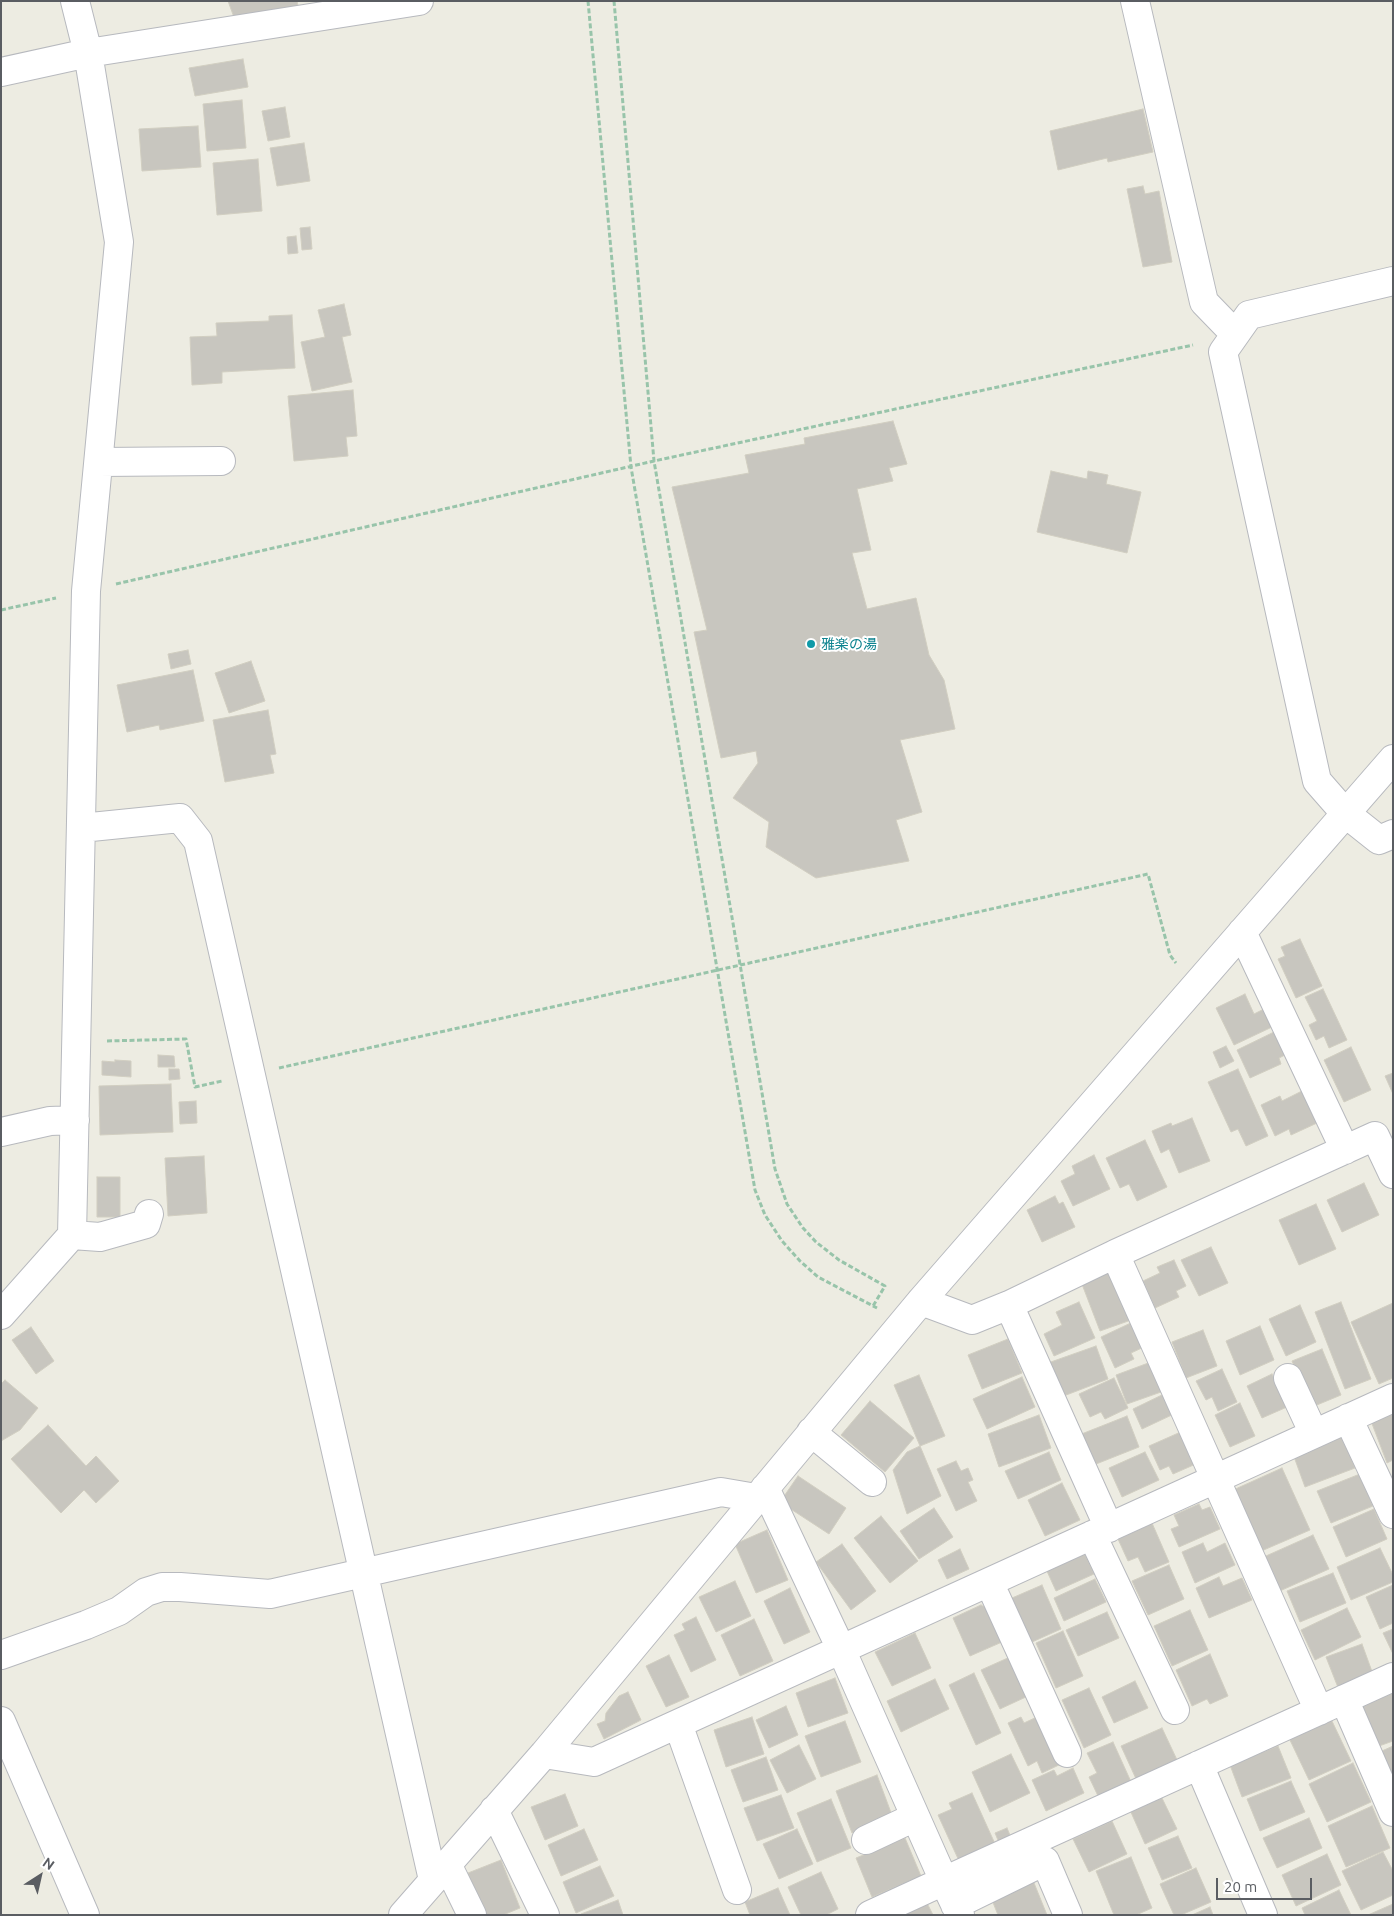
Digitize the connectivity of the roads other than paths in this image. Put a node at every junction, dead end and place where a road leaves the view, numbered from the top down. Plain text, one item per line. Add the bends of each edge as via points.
1 (75, 1) edge
2 (419, 1) edge
3 (1135, 1) edge
4 (88, 53) junction
5 (1, 72) edge
6 (1393, 281) edge
7 (1235, 334) junction
8 (220, 461) dead end
9 (98, 462) junction
10 (1393, 759) edge
11 (1346, 813) junction
12 (81, 828) junction
13 (1393, 834) edge
14 (1242, 932) junction
15 (75, 1120) junction
16 (1, 1132) edge
17 (1345, 1150) junction
18 (1393, 1174) edge
19 (149, 1214) dead end
20 (72, 1235) junction
21 (1116, 1254) junction
22 (921, 1301) junction
23 (1008, 1305) junction
24 (1, 1315) edge
25 (1288, 1378) dead end
26 (1393, 1398) edge
27 (1348, 1418) junction
28 (812, 1432) junction
29 (1314, 1434) junction
30 (1216, 1479) junction
31 (872, 1482) dead end
32 (761, 1494) junction
33 (1393, 1514) edge
34 (1100, 1531) junction
35 (363, 1573) junction
36 (989, 1582) junction
37 (841, 1649) junction
38 (1, 1655) edge
39 (1393, 1677) edge
40 (1344, 1699) junction
41 (1175, 1710) dead end
42 (1319, 1711) junction
43 (1, 1721) edge
44 (678, 1724) junction
45 (1067, 1753) dead end
46 (544, 1754) junction
47 (1199, 1765) junction
48 (494, 1810) junction
49 (1393, 1812) edge
50 (915, 1817) junction
51 (866, 1840) dead end
52 (440, 1872) junction
53 (737, 1890) dead end
54 (953, 1900) edge
55 (85, 1915) edge
56 (403, 1915) edge
57 (472, 1915) edge
58 (545, 1915) edge
59 (870, 1915) edge
60 (1068, 1915) edge
61 (1262, 1915) edge

1 - 4 street
2 - 4 street
3 - 7 street via 1204,302
4 - 5 street
4 - 9 street via 119,242
6 - 7 street via 1248,315
7 - 11 street via 1223,352 1314,771 1317,780
8 - 9 street
9 - 12 street via 86,591
10 - 11 street
11 - 13 street via 1379,840
11 - 14 street
12 - 15 street
12 - 35 street via 180,818 198,841
14 - 17 street
14 - 22 street
15 - 16 street via 50,1120
15 - 20 street
17 - 18 street via 1375,1136
17 - 21 street
19 - 20 street via 146,1224 100,1238
20 - 24 street
21 - 23 street
21 - 30 street
22 - 23 street via 972,1320
22 - 28 street
23 - 34 street
25 - 29 street
26 - 27 street
27 - 29 street
27 - 33 street
28 - 31 street
28 - 32 street
29 - 30 street
30 - 34 street
30 - 42 street
32 - 35 street via 721,1492
32 - 37 street
32 - 46 street
34 - 36 street
34 - 41 street
35 - 38 street via 270,1594 162,1587 146,1592 120,1610 86,1625
35 - 52 street
36 - 37 street
36 - 45 street
37 - 44 street
37 - 50 street
39 - 40 street
40 - 42 street
40 - 49 street
42 - 47 street
43 - 55 street
44 - 46 street via 594,1762
44 - 53 street
46 - 48 street
47 - 54 street
47 - 61 street
48 - 52 street
48 - 58 street
50 - 51 street
50 - 54 street
52 - 56 street
52 - 57 street
54 - 59 street
54 - 60 street via 1044,1861

